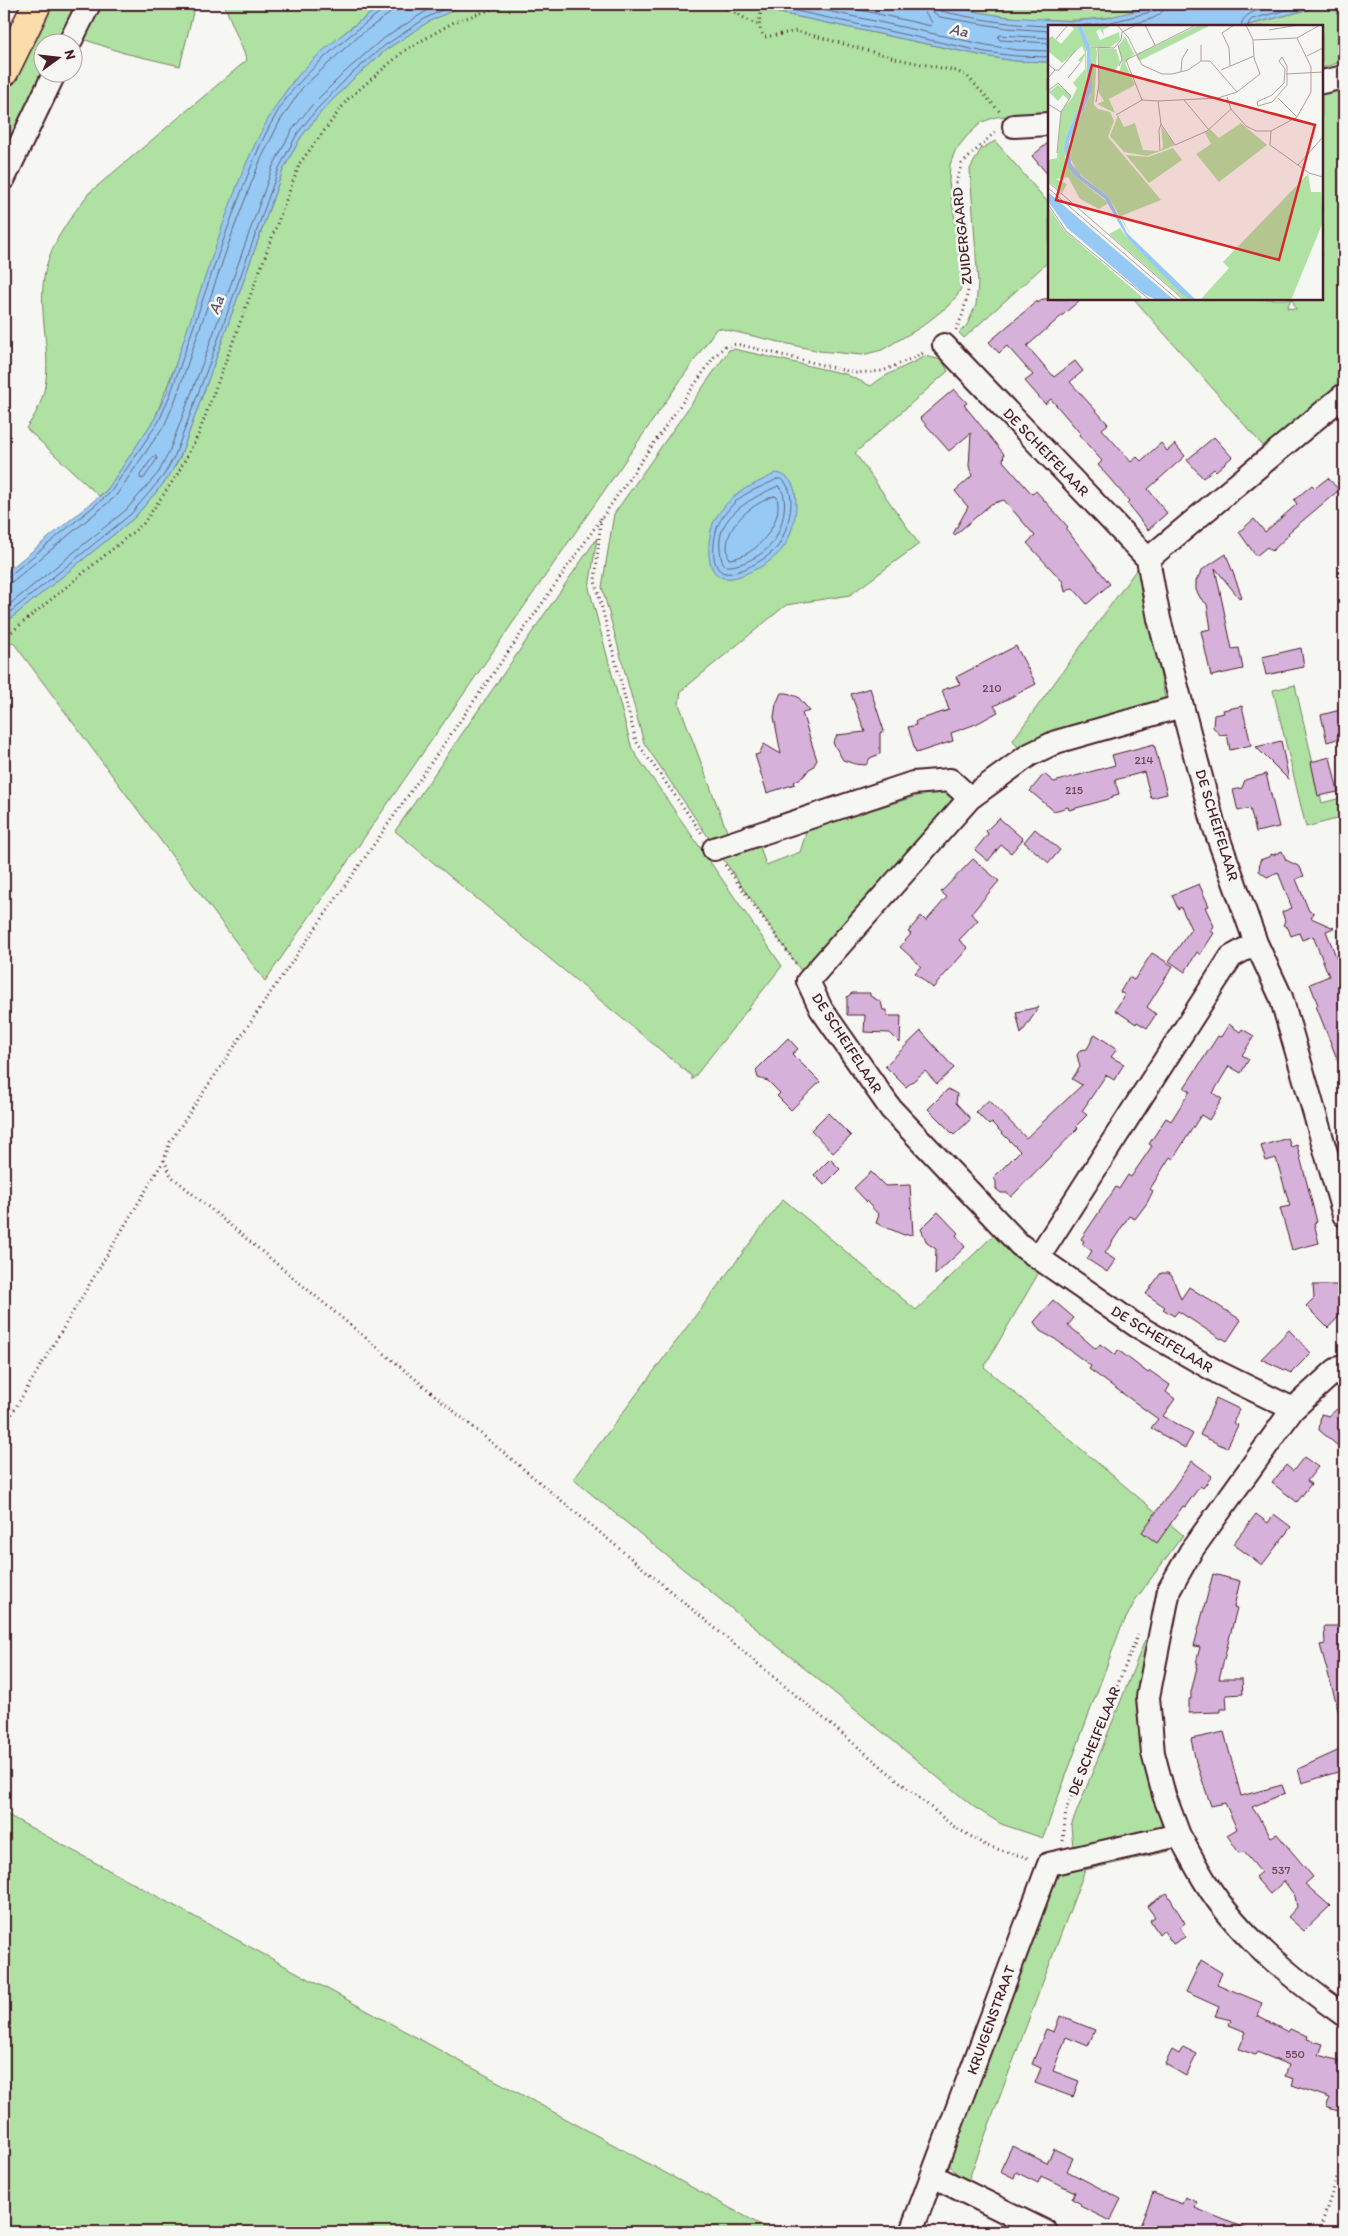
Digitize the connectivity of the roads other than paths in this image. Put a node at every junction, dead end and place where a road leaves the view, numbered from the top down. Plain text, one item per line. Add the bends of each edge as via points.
1 (37, 4) edge
2 (89, 4) edge
3 (75, 32) edge
4 (4, 72) edge
5 (1344, 77) edge
6 (50, 82) edge
7 (1323, 82) edge
8 (1048, 124) edge
9 (1014, 126) road end
10 (4, 178) edge
11 (944, 345) road end
12 (1344, 395) edge
13 (1148, 559) junction
14 (1182, 706) junction
15 (970, 798) junction
16 (714, 849) road end
17 (1256, 943) junction
18 (1344, 1215) edge
19 (1038, 1258) junction
20 (1344, 1366) edge
21 (1292, 1409) junction
22 (1179, 1835) junction
23 (1344, 2015) edge
24 (933, 2176) junction
25 (911, 2232) edge
26 (1046, 2232) edge

1 - 4 main road
2 - 3 street
5 - 7 street
6 - 10 street
8 - 9 street
11 - 13 street, DE SCHEIFELAAR
12 - 13 street
13 - 14 street, DE SCHEIFELAAR via 1158,619
14 - 15 street, DE SCHEIFELAAR via 1056,742 1029,755
14 - 17 street, DE SCHEIFELAAR via 1214,826
15 - 16 street via 950,780 913,783
15 - 19 street, DE SCHEIFELAAR via 808,981 821,1009 891,1109 1020,1245
17 - 18 street, DE SCHEIFELAAR via 1281,997
17 - 19 street via 1231,957
19 - 21 street, DE SCHEIFELAAR via 1137,1326 1219,1373
20 - 21 street
21 - 22 street via 1191,1551 1169,1590 1148,1697 1153,1754
22 - 23 street via 1206,1884 1242,1929 1300,1984
22 - 24 street, KRUIGENSTRAAT via 1057,1862
24 - 25 street, KRUIGENSTRAAT
24 - 26 street

